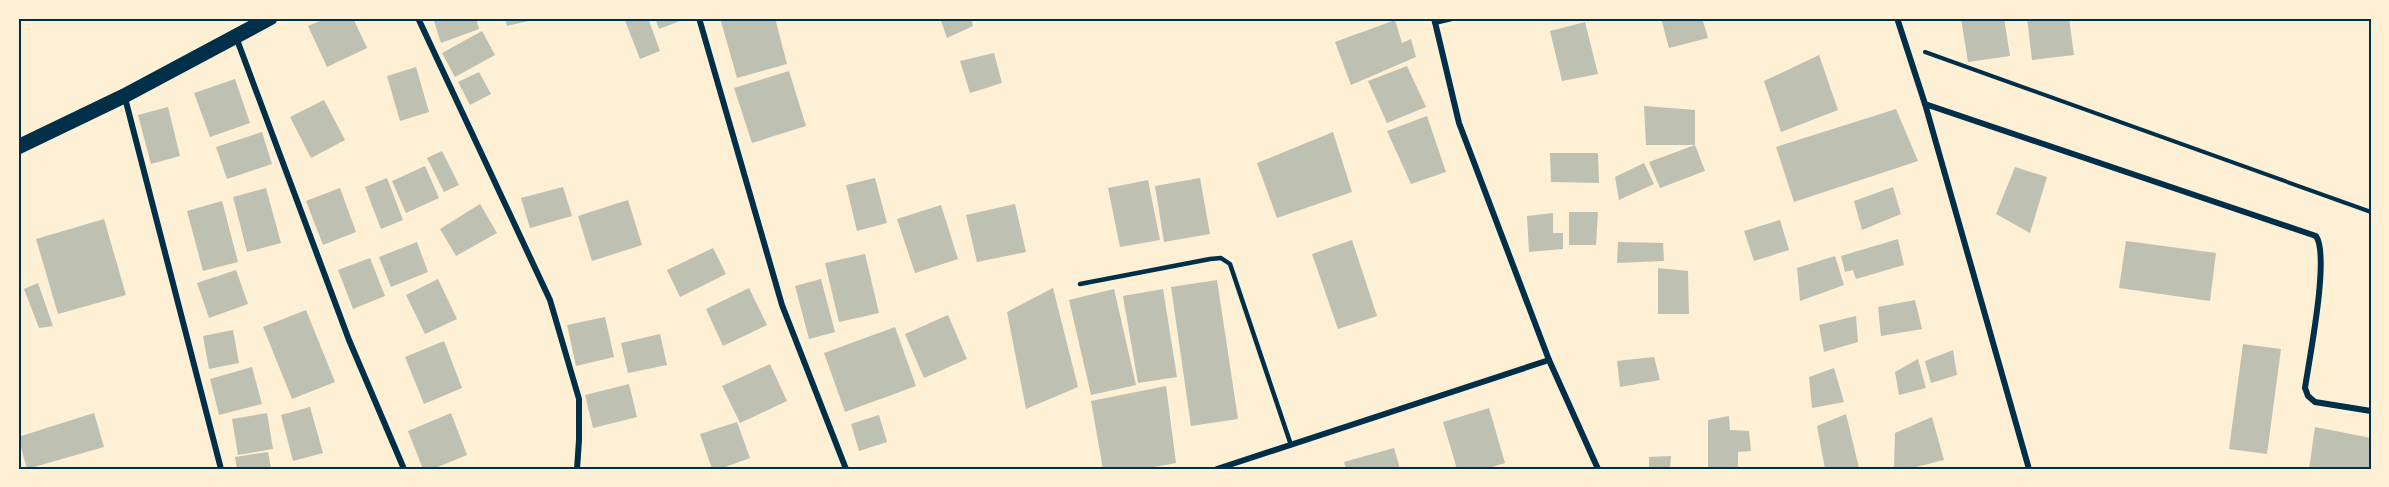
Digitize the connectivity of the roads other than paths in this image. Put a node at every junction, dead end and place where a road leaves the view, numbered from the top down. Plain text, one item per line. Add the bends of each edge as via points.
1 (270, 18) edge
2 (418, 18) edge
3 (699, 18) edge
4 (1452, 18) edge
5 (1897, 18) edge
6 (1435, 20) edge
7 (236, 37) junction
8 (124, 96) junction
9 (1925, 104) junction
10 (18, 147) edge
11 (1080, 284) dead end
12 (1550, 360) junction
13 (2371, 411) edge
14 (1292, 445) junction
15 (221, 469) edge
16 (404, 469) edge
17 (576, 469) edge
18 (846, 469) edge
19 (1217, 469) edge
20 (1598, 469) edge
21 (2029, 469) edge

1 - 7 main road
2 - 17 street via 550,300 579,399
3 - 18 street via 782,304
4 - 6 street
5 - 9 street
6 - 12 street via 1459,123
7 - 8 main road
7 - 16 street via 349,340
8 - 10 main road
8 - 15 street
9 - 13 street via 2316,236 2320,242 2320,280 2304,388 2315,402
9 - 21 street
11 - 14 lane via 1210,259 1221,258 1230,264
12 - 14 street
12 - 20 street
14 - 19 street

